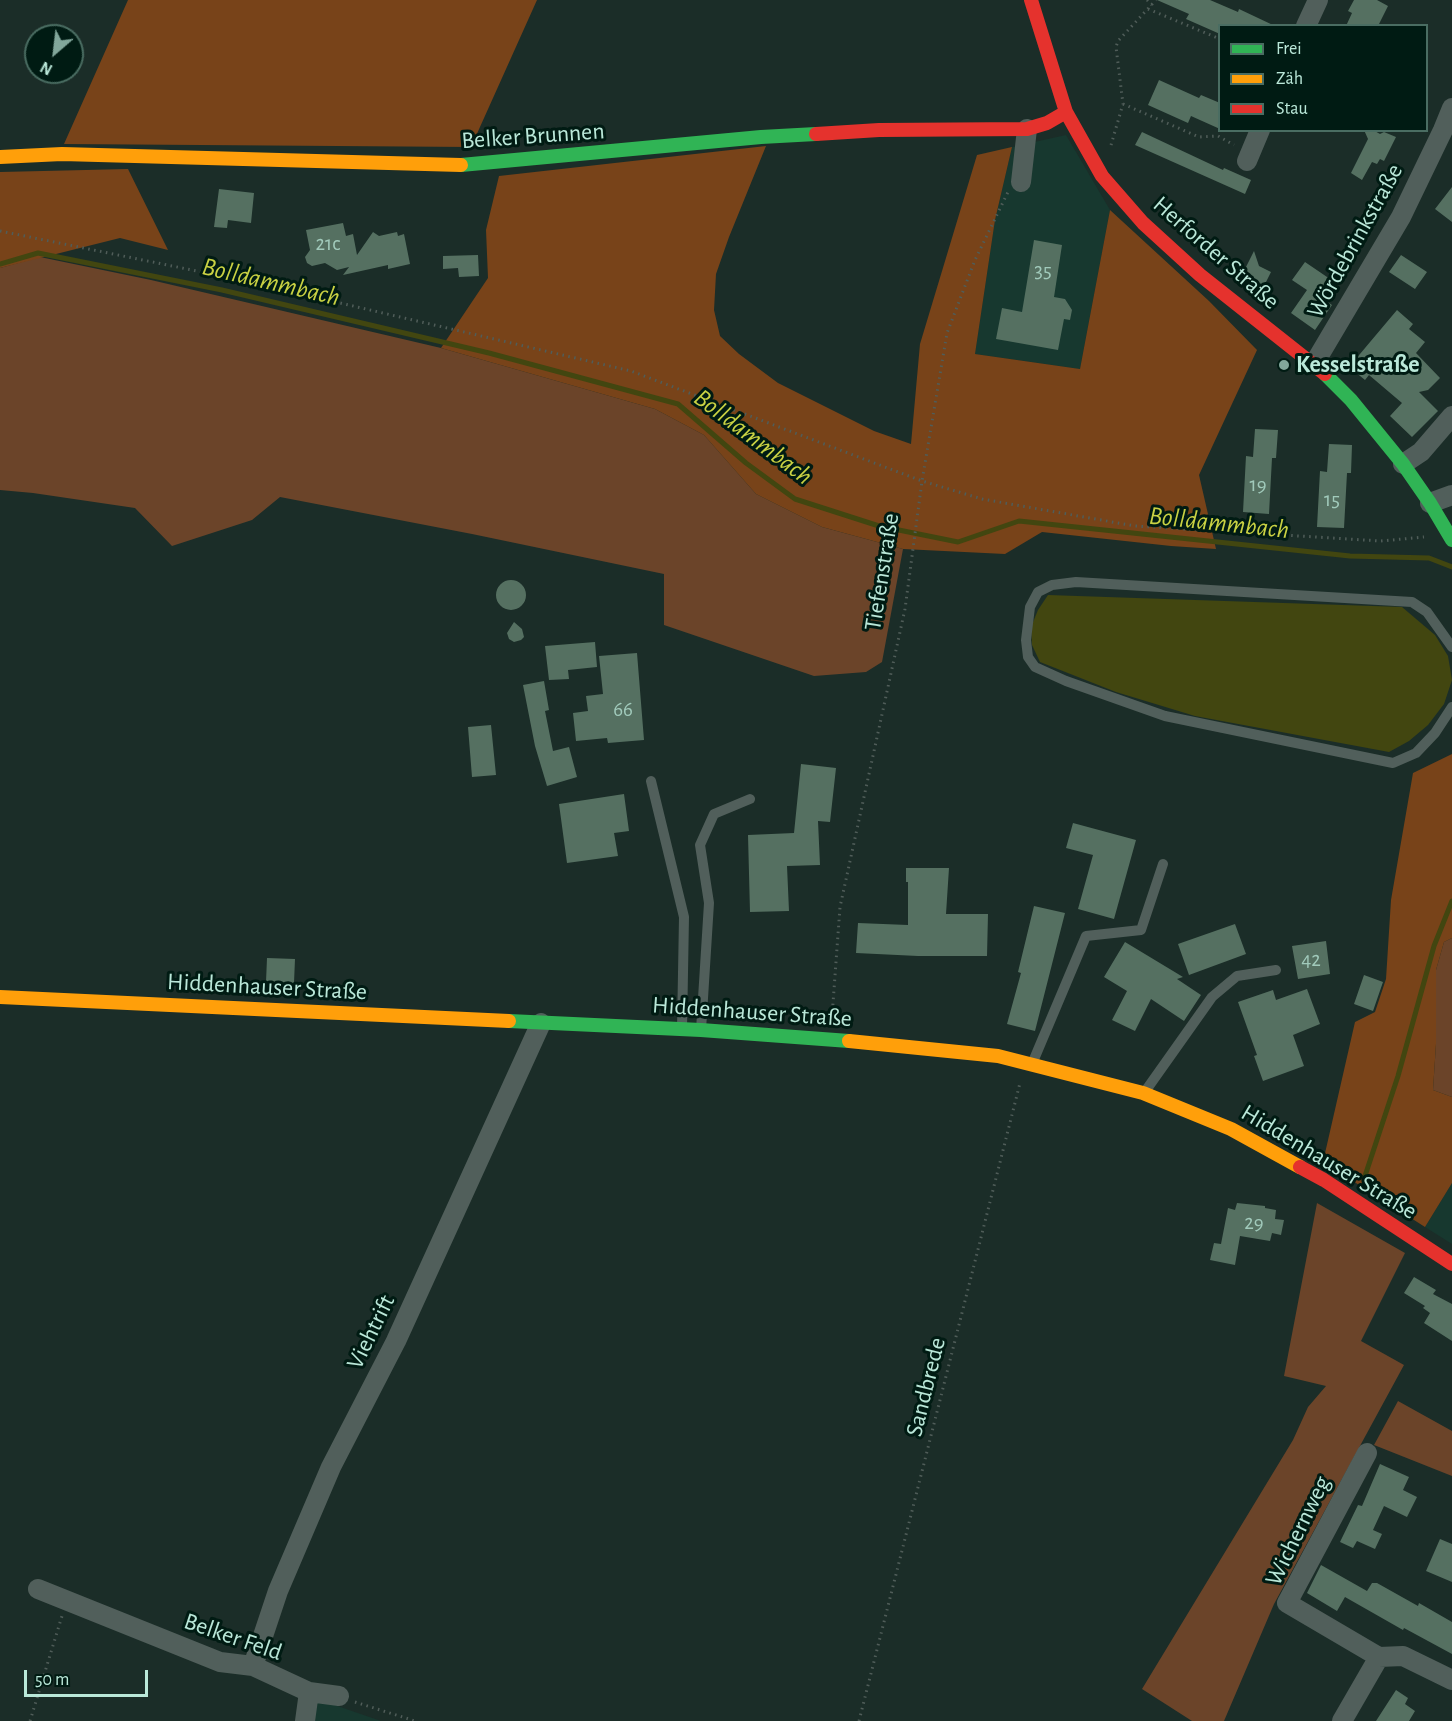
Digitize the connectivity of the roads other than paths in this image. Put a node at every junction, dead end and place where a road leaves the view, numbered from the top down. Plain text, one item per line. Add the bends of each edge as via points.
1 (1031, 0) edge
2 (1452, 108) edge
3 (1066, 112) junction
4 (1027, 129) junction
5 (1259, 132) edge
6 (0, 157) edge
7 (1247, 160) road end
8 (1021, 182) road end
9 (1314, 364) junction
10 (1452, 416) edge
11 (1403, 465) junction
12 (1452, 495) edge
13 (1430, 503) junction
14 (1444, 532) edge
15 (1452, 647) edge
16 (1451, 712) edge
17 (651, 781) dead end
18 (750, 799) dead end
19 (1163, 864) dead end
20 (1276, 970) dead end
21 (0, 997) edge
22 (541, 1023) junction
23 (682, 1029) junction
24 (701, 1030) junction
25 (1029, 1063) junction
26 (1143, 1093) junction
27 (1452, 1264) edge
28 (1367, 1452) dead end
29 (38, 1589) dead end
30 (1379, 1658) junction
31 (253, 1666) junction
32 (1452, 1680) edge
33 (309, 1692) junction
34 (339, 1696) road end
35 (305, 1721) edge
36 (1342, 1721) edge

1 - 3 street, Herforder Straße
2 - 9 street, Wördebrinkstraße via 1401,217
3 - 4 street, Belker Brunnen
3 - 9 street, Herforder Straße via 1102,176 1143,223 1200,275
4 - 6 street, Belker Brunnen via 785,135 454,165 62,154
4 - 8 street
5 - 7 street
9 - 11 street, Herforder Straße via 1351,400
10 - 11 street via 1421,452
11 - 13 street, Herforder Straße
12 - 13 street
13 - 14 street, Herforder Straße
15 - 16 lane via 1427,612 1412,602 1076,582 1052,585 1038,592 1030,607 1026,640 1028,657 1035,667 1165,717 1393,763 1416,753
17 - 23 lane via 684,917
18 - 24 lane via 714,814 700,845 709,903
19 - 25 lane via 1141,930 1086,936
20 - 26 lane via 1237,976 1212,997
21 - 22 street, Hiddenhauser Straße
22 - 23 street, Hiddenhauser Straße
22 - 31 street, Viehtrift via 396,1341 331,1467 278,1591
23 - 24 street, Hiddenhauser Straße
24 - 25 street, Hiddenhauser Straße via 999,1056
25 - 26 street, Hiddenhauser Straße
26 - 27 street, Hiddenhauser Straße via 1231,1129 1287,1159
28 - 30 street, Wichernweg via 1287,1603
29 - 31 street, Belker Feld via 220,1662
30 - 32 street via 1403,1656
30 - 36 street
31 - 33 street, Belker Feld
33 - 34 street, Belker Feld
33 - 35 street

